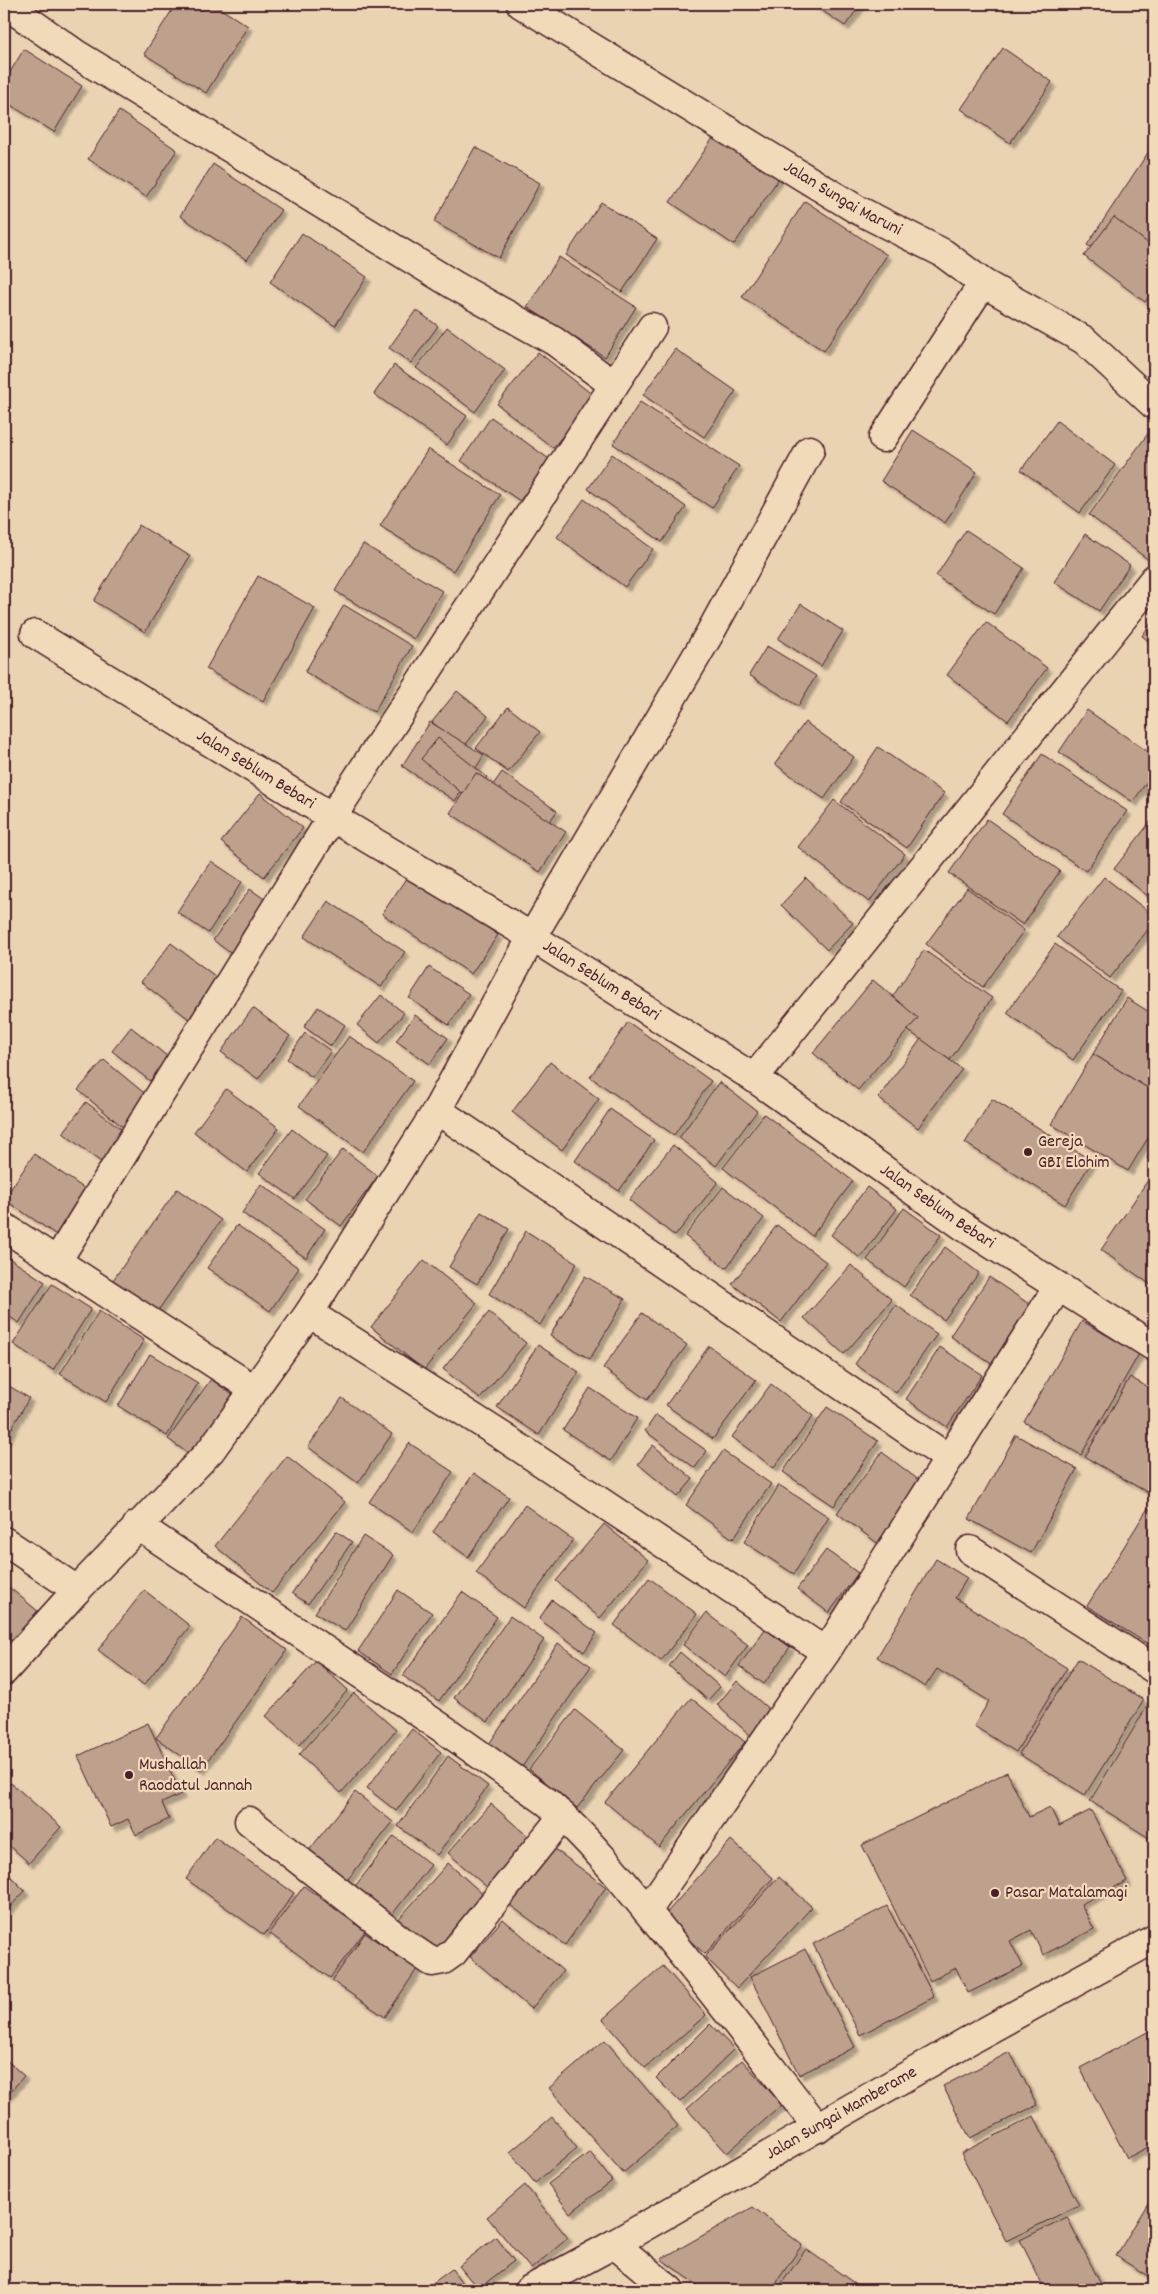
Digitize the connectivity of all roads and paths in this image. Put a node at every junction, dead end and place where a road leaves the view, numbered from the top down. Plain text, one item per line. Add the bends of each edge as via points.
1 (5, 4) edge
2 (521, 4) edge
3 (983, 283) junction
4 (652, 327) dead end
5 (614, 384) junction
6 (1154, 405) edge
7 (883, 438) dead end
8 (810, 450) dead end
9 (1154, 579) edge
10 (35, 634) dead end
11 (332, 818) junction
12 (532, 937) junction
13 (754, 1078) junction
14 (437, 1110) junction
15 (4, 1228) edge
16 (58, 1261) junction
17 (1058, 1287) junction
18 (309, 1313) junction
19 (1154, 1347) edge
20 (255, 1390) junction
21 (948, 1458) junction
22 (137, 1526) junction
23 (4, 1541) edge
24 (970, 1550) dead end
25 (77, 1590) junction
26 (826, 1652) junction
27 (1154, 1669) edge
28 (4, 1671) edge
29 (563, 1816) junction
30 (249, 1821) dead end
31 (647, 1911) junction
32 (1154, 1939) edge
33 (818, 2128) junction
34 (614, 2244) junction
35 (530, 2290) edge
36 (670, 2290) edge

1 - 5 street via 76,54 454,285 554,341
2 - 3 street, Jalan Sungai Maruni via 856,209 943,253
3 - 6 street, Jalan Sungai Maruni via 1084,340
3 - 7 street
4 - 5 street
5 - 11 street
8 - 12 street via 710,633
9 - 13 street
10 - 11 street, Jalan Seblum Bebari
11 - 12 street, Jalan Seblum Bebari
11 - 16 street
12 - 13 street, Jalan Seblum Bebari
12 - 14 street
13 - 17 street, Jalan Seblum Bebari via 966,1228
14 - 18 street
14 - 21 street
15 - 16 street
16 - 20 street
17 - 19 street, Jalan Seblum Bebari
17 - 21 street
18 - 20 street
18 - 26 street via 502,1436
20 - 22 street via 210,1450
21 - 26 street
22 - 25 street
22 - 29 street via 445,1730
23 - 25 street
24 - 27 street
25 - 28 street
26 - 31 street
29 - 30 street via 453,1953 432,1962
29 - 31 street
31 - 33 street
32 - 33 street, Jalan Sungai Mamberame
33 - 34 street, Jalan Sungai Mamberame
34 - 35 street, Jalan Sungai Mamberame
34 - 36 street

